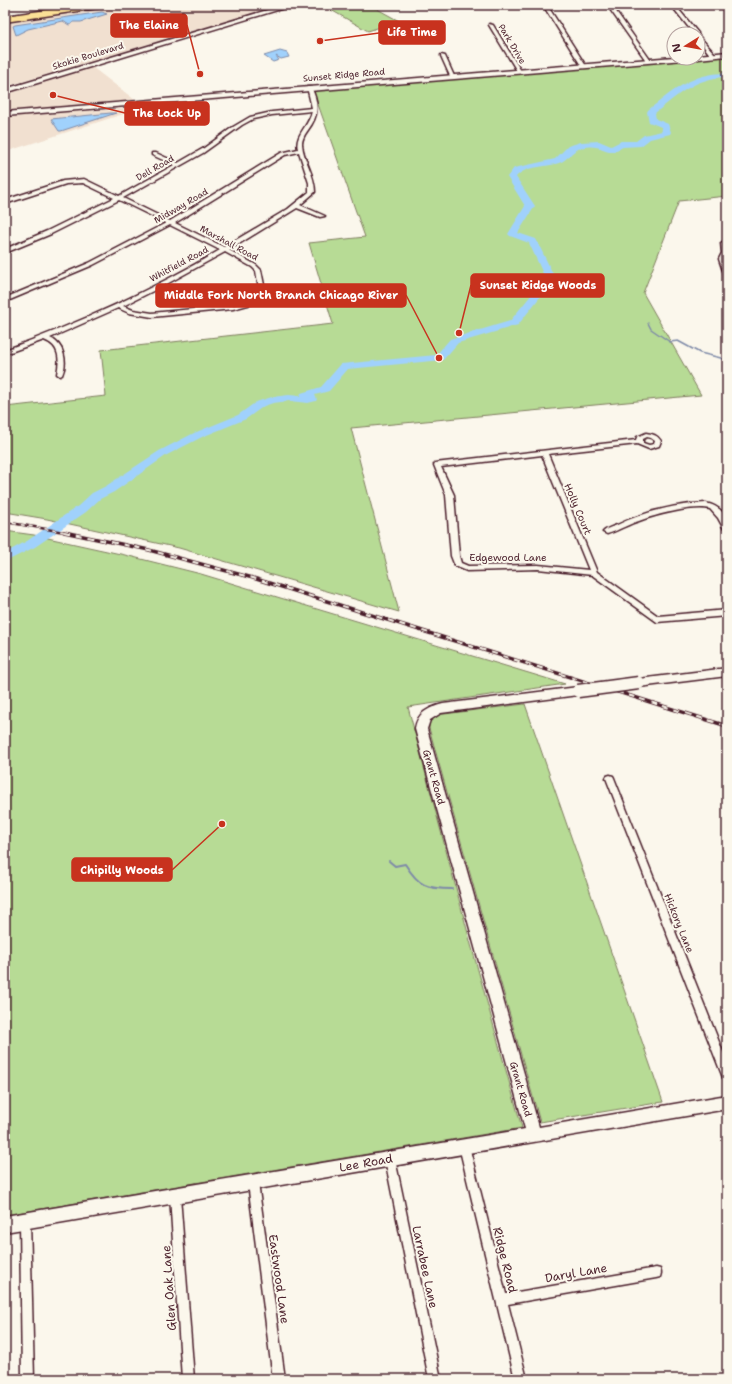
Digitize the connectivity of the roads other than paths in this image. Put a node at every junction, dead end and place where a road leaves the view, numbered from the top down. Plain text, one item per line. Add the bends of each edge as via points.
1 (61, 5) edge
2 (98, 5) edge
3 (291, 5) edge
4 (545, 5) edge
5 (622, 5) edge
6 (674, 5) edge
7 (609, 6) edge
8 (5, 14) edge
9 (5, 19) edge
10 (491, 25) dead end
11 (690, 26) edge
12 (706, 47) edge
13 (727, 54) edge
14 (444, 56) dead end
15 (706, 56) edge
16 (713, 56) junction
17 (666, 60) edge
18 (649, 61) junction
19 (584, 66) junction
20 (519, 71) junction
21 (452, 76) junction
22 (309, 88) junction
23 (5, 91) edge
24 (315, 109) junction
25 (5, 114) edge
26 (301, 150) junction
27 (154, 154) dead end
28 (178, 165) junction
29 (119, 198) junction
30 (5, 202) edge
31 (297, 206) junction
32 (322, 216) dead end
33 (171, 223) junction
34 (727, 240) edge
35 (225, 250) junction
36 (5, 251) edge
37 (726, 253) edge
38 (727, 274) edge
39 (5, 300) edge
40 (119, 306) junction
41 (44, 338) junction
42 (5, 352) edge
43 (60, 374) dead end
44 (639, 442) dead end
45 (544, 453) junction
46 (727, 527) edge
47 (607, 532) dead end
48 (594, 573) junction
49 (727, 613) edge
50 (727, 672) edge
51 (610, 778) dead end
52 (727, 1075) edge
53 (727, 1102) edge
54 (534, 1134) junction
55 (464, 1146) junction
56 (390, 1160) junction
57 (253, 1183) junction
58 (175, 1196) junction
59 (25, 1220) junction
60 (5, 1224) edge
61 (656, 1273) dead end
62 (502, 1300) junction
63 (28, 1379) edge
64 (188, 1379) edge
65 (279, 1379) edge
66 (435, 1379) edge
67 (521, 1379) edge

1 - 8 highway
2 - 9 highway
3 - 23 street, Skokie Boulevard
4 - 19 street
5 - 7 street
6 - 11 street
7 - 18 street
10 - 20 street, Park Drive
12 - 16 street
13 - 16 street
14 - 21 street
15 - 16 street
17 - 18 street, Sunset Ridge Road
18 - 19 street, Sunset Ridge Road
19 - 20 street, Sunset Ridge Road
20 - 21 street, Sunset Ridge Road
21 - 22 street, Sunset Ridge Road
22 - 24 street
22 - 25 street, Sunset Ridge Road
24 - 26 street via 310,124 300,138 298,144
24 - 28 street, Dell Road via 258,116 247,120 214,144
26 - 31 street, Whitfield Road via 312,183 312,192
26 - 33 street, Midway Road via 283,154
27 - 28 street
28 - 29 street, Dell Road
29 - 30 street, Marshall Road via 84,180 76,180
29 - 33 street, Marshall Road
29 - 36 street, Dell Road
31 - 32 street
31 - 35 street, Whitfield Road
33 - 35 street, Marshall Road
33 - 39 street, Midway Road via 91,264
34 - 37 street via 724,243
35 - 40 street, Whitfield Road
35 - 40 street, Marshall Road via 259,271 263,295 257,301 233,307 152,315 131,312
37 - 38 street via 722,259
40 - 41 street, Whitfield Road
41 - 42 street, Whitfield Road
41 - 43 street via 56,344 60,351
44 - 45 street, Edgewood Lane
45 - 48 street, Holly Court
45 - 48 street, Edgewood Lane via 438,465 450,496 455,556 458,564 467,569 538,567
46 - 47 street via 725,520 712,507 706,506 650,516
48 - 49 street, Edgewood Lane via 657,619
50 - 54 street, Grant Road, bridge via 443,708 434,710 422,721 421,729
51 - 52 street, Hickory Lane
53 - 54 street, Lee Road
54 - 55 street, Lee Road
55 - 56 street, Lee Road
55 - 62 street, Ridge Road
56 - 57 street, Lee Road
56 - 66 street, Larrabee Lane
57 - 58 street, Lee Road
57 - 65 street, Eastwood Lane
58 - 59 street, Lee Road
58 - 64 street, Glen Oak Lane
59 - 60 street, Lee Road
59 - 63 street
61 - 62 street, Daryl Lane
62 - 67 street, Ridge Road

